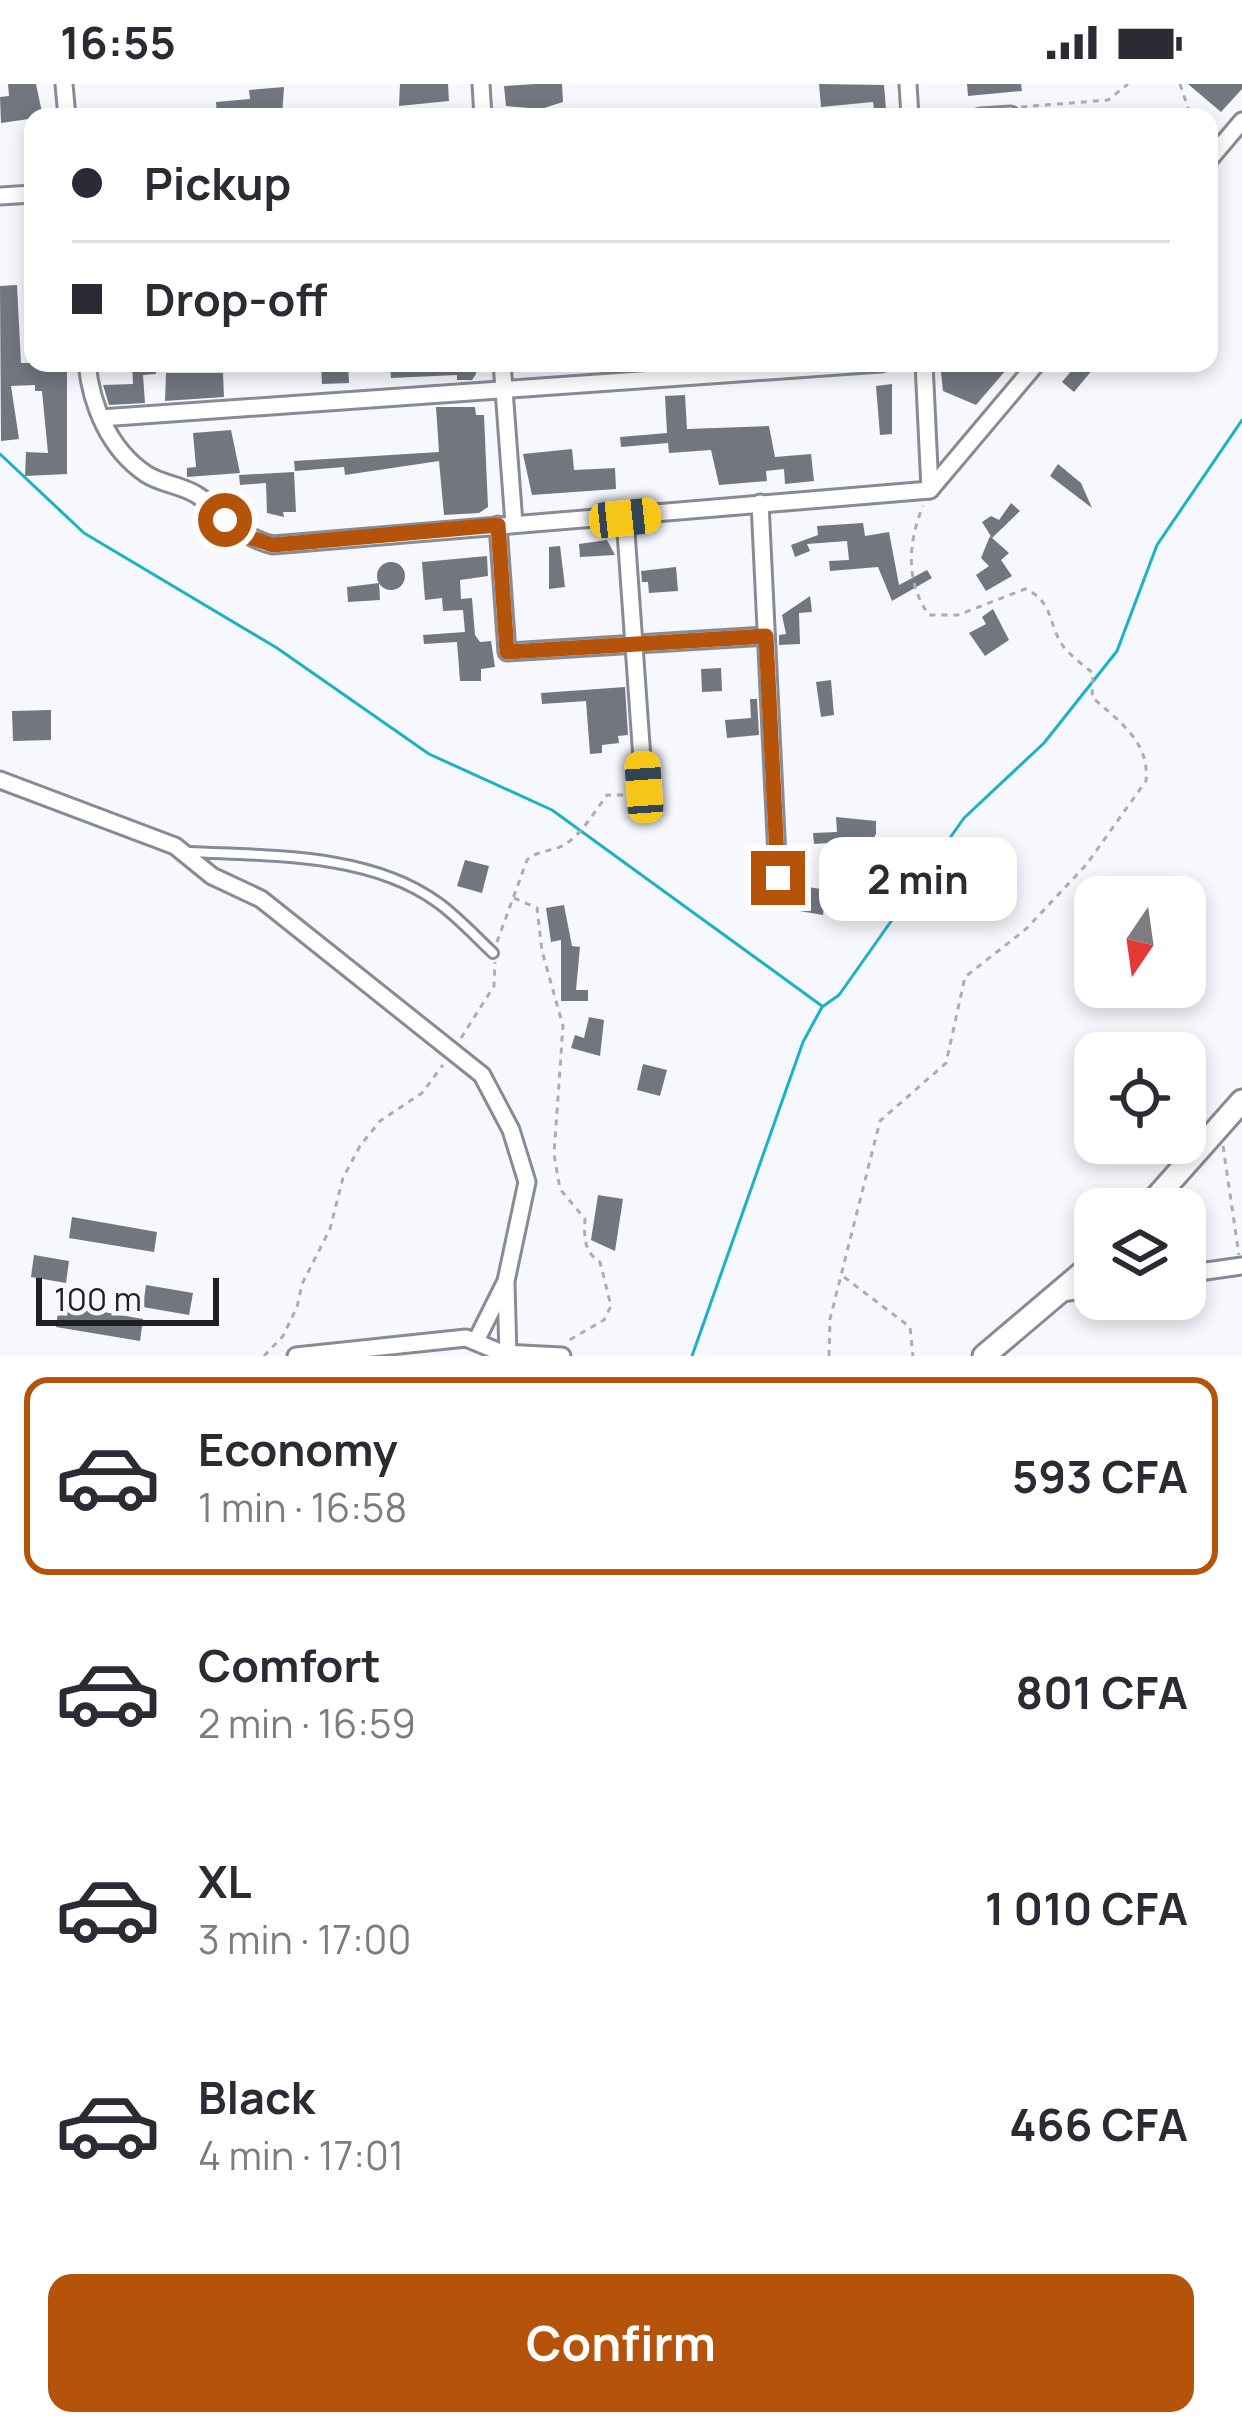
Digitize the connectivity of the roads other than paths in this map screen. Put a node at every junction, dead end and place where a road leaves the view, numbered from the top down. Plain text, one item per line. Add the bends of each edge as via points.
1 (1242, 121) edge
2 (1218, 149) edge
3 (88, 372) edge
4 (503, 372) edge
5 (764, 372) edge
6 (924, 372) edge
7 (1029, 372) edge
8 (505, 392) junction
9 (101, 418) junction
10 (930, 490) junction
11 (760, 503) junction
12 (625, 518) junction
13 (506, 525) junction
14 (766, 636) junction
15 (633, 644) junction
16 (0, 780) edge
17 (644, 787) road end
18 (182, 851) junction
19 (778, 878) dead end
20 (493, 952) road end
21 (1242, 1101) edge
22 (1165, 1188) edge
23 (1242, 1266) edge
24 (1206, 1271) edge
25 (1074, 1280) edge
26 (506, 1281) junction
27 (1074, 1291) edge
28 (1059, 1293) junction
29 (477, 1340) junction
30 (509, 1354) edge
31 (558, 1354) edge
32 (296, 1356) edge
33 (985, 1356) edge

1 - 2 street
3 - 9 street
4 - 8 street
5 - 8 street
6 - 10 street
7 - 10 street
8 - 9 street
8 - 13 street
9 - 13 street via 148,476 197,495 255,541
10 - 11 street
11 - 12 street
11 - 14 street
12 - 13 street
12 - 15 street
13 - 15 street via 507,652
14 - 15 street
14 - 19 street
15 - 17 street
16 - 18 street
18 - 20 lane via 374,871 435,900
18 - 26 street via 262,899 482,1076 526,1172
21 - 22 street
23 - 24 street
25 - 28 street
26 - 29 street
26 - 30 street
27 - 28 street
28 - 33 street
29 - 30 street
29 - 32 street
30 - 31 street

